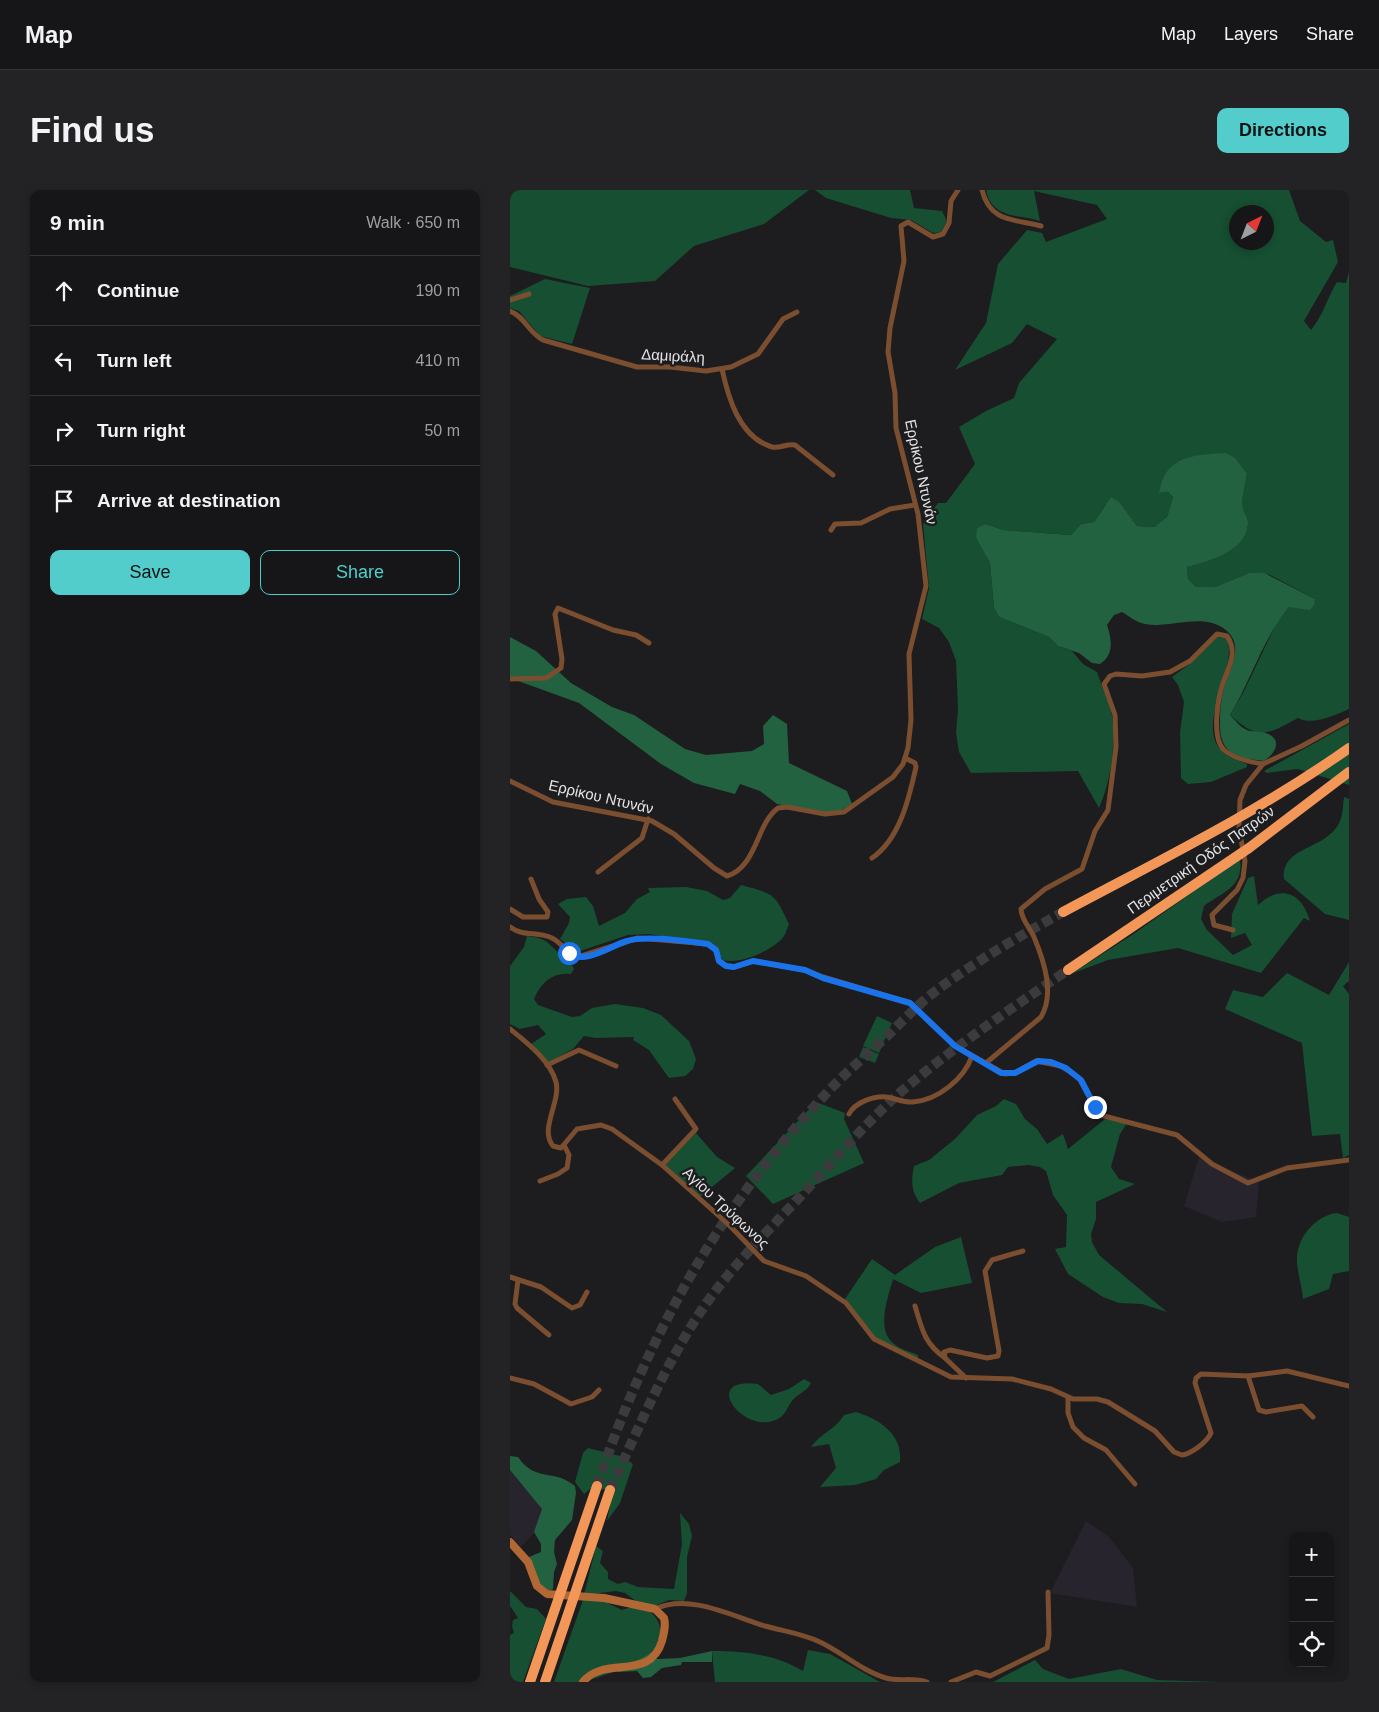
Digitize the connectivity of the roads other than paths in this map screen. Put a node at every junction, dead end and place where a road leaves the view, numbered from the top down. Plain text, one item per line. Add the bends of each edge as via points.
1 (958, 190) edge
2 (982, 190) edge
3 (1041, 226) dead end
4 (529, 294) dead end
5 (510, 300) edge
6 (510, 311) edge
7 (797, 312) dead end
8 (722, 369) junction
9 (833, 475) dead end
10 (915, 505) junction
11 (831, 530) dead end
12 (649, 643) dead end
13 (510, 679) edge
14 (1349, 720) edge
15 (1349, 748) edge
16 (906, 758) junction
17 (1263, 764) junction
18 (1349, 772) edge
19 (510, 780) edge
20 (648, 820) junction
21 (872, 858) dead end
22 (598, 872) dead end
23 (531, 879) dead end
24 (510, 909) edge
25 (1063, 912) tunnel mouth
26 (510, 927) edge
27 (1233, 930) dead end
28 (1068, 970) tunnel mouth
29 (510, 1029) edge
30 (972, 1056) junction
31 (986, 1063) junction
32 (547, 1065) junction
33 (616, 1066) dead end
34 (674, 1099) dead end
35 (849, 1114) dead end
36 (564, 1145) junction
37 (1349, 1160) edge
38 (662, 1165) junction
39 (540, 1181) dead end
40 (1023, 1251) dead end
41 (510, 1277) edge
42 (518, 1280) junction
43 (587, 1292) dead end
44 (915, 1306) dead end
45 (549, 1335) dead end
46 (945, 1358) junction
47 (1248, 1376) junction
48 (510, 1378) edge
49 (966, 1378) junction
50 (1349, 1386) edge
51 (599, 1390) dead end
52 (1068, 1397) junction
53 (1313, 1417) dead end
54 (1135, 1484) dead end
55 (597, 1486) tunnel mouth
56 (610, 1490) tunnel mouth
57 (510, 1542) edge
58 (1048, 1592) dead end
59 (655, 1610) junction
60 (530, 1682) edge
61 (545, 1682) edge
62 (583, 1682) edge
63 (927, 1682) edge
64 (951, 1682) edge

1 - 10 street, Ερρίκου Ντυνάν via 951,201 949,223 943,234 933,236 908,222 900,229 904,261 888,346 896,428
2 - 3 street via 988,205 1000,216
4 - 5 street
6 - 8 street, Δαμιράλη via 541,339 631,366 706,371
7 - 8 street, Δαμιράλη via 783,319 758,354
8 - 9 street via 731,405 751,434 772,447 796,446
10 - 11 street via 890,509 861,523 835,524
10 - 16 street, Ερρίκου Ντυνάν via 926,586 908,658 911,725
12 - 13 street via 638,636 607,628 559,608 555,614 561,668 546,678
14 - 17 street
15 - 25 highway, Περιμετρική Οδός Πατρών via 1292,786
16 - 20 street, Ερρίκου Ντυνάν via 893,777 844,812 825,814 778,808 770,816 748,858 729,876 714,868 674,834
16 - 21 street via 916,767 910,792 894,833 881,852
17 - 27 street via 1246,785 1240,800 1239,829 1245,861 1243,878 1237,890 1212,915 1214,925
17 - 31 street via 1234,756 1219,743 1217,710 1233,653 1227,636 1217,634 1190,661 1170,672 1110,676 1104,689 1115,714 1116,747 1108,810 1095,831 1082,869 1044,889 1021,909 1047,978 1046,1010 1041,1018
18 - 28 highway, Περιμετρική Οδός Πατρών via 1249,848
19 - 20 street, Ερρίκου Ντυνάν via 553,802
20 - 22 street via 642,838
23 - 24 street via 548,912 547,917 522,917
26 - 30 street via 521,934 554,939 577,957 644,938 708,944 726,966 753,961 805,970 910,1003 952,1044
29 - 32 street
30 - 31 street
30 - 35 street via 962,1075 938,1093 913,1102 876,1098 859,1104
31 - 37 street via 1005,1074 1015,1073 1038,1061 1066,1068 1081,1080 1095,1107 1104,1116 1177,1135 1212,1164 1248,1183 1288,1168
32 - 33 street via 579,1050
32 - 36 street via 557,1091 550,1140 556,1148
34 - 38 street via 696,1129
36 - 38 street, Αγίου Τρύφωνος via 577,1129 604,1126 626,1137
36 - 39 street via 569,1155 567,1168
38 - 49 street, Αγίου Τρύφωνος via 764,1261 806,1276 846,1303 874,1339 951,1377
40 - 46 street via 995,1259 985,1270 998,1356 988,1358 950,1350 944,1352
41 - 42 street
42 - 43 street via 541,1287 572,1308 580,1305
42 - 45 street via 517,1308
44 - 46 street via 932,1349
46 - 49 street
47 - 50 street, Αγίου Τρύφωνος via 1287,1371
47 - 52 street, Αγίου Τρύφωνος via 1205,1374 1197,1377 1195,1383 1211,1433 1184,1455 1174,1452 1155,1430 1114,1405 1100,1399
47 - 53 street via 1259,1410 1266,1412 1302,1406
48 - 51 street via 534,1384 571,1404 592,1397
49 - 52 street, Αγίου Τρύφωνος via 1012,1379
52 - 54 street via 1068,1413 1073,1427 1084,1438 1106,1450
55 - 60 highway
56 - 61 highway
57 - 59 street via 528,1562 538,1587 549,1595 604,1598
58 - 64 street via 1047,1648 990,1676 976,1672
59 - 62 street via 665,1622 656,1656 633,1668 593,1672
59 - 63 street via 675,1604 712,1608 817,1641 888,1679 917,1678

